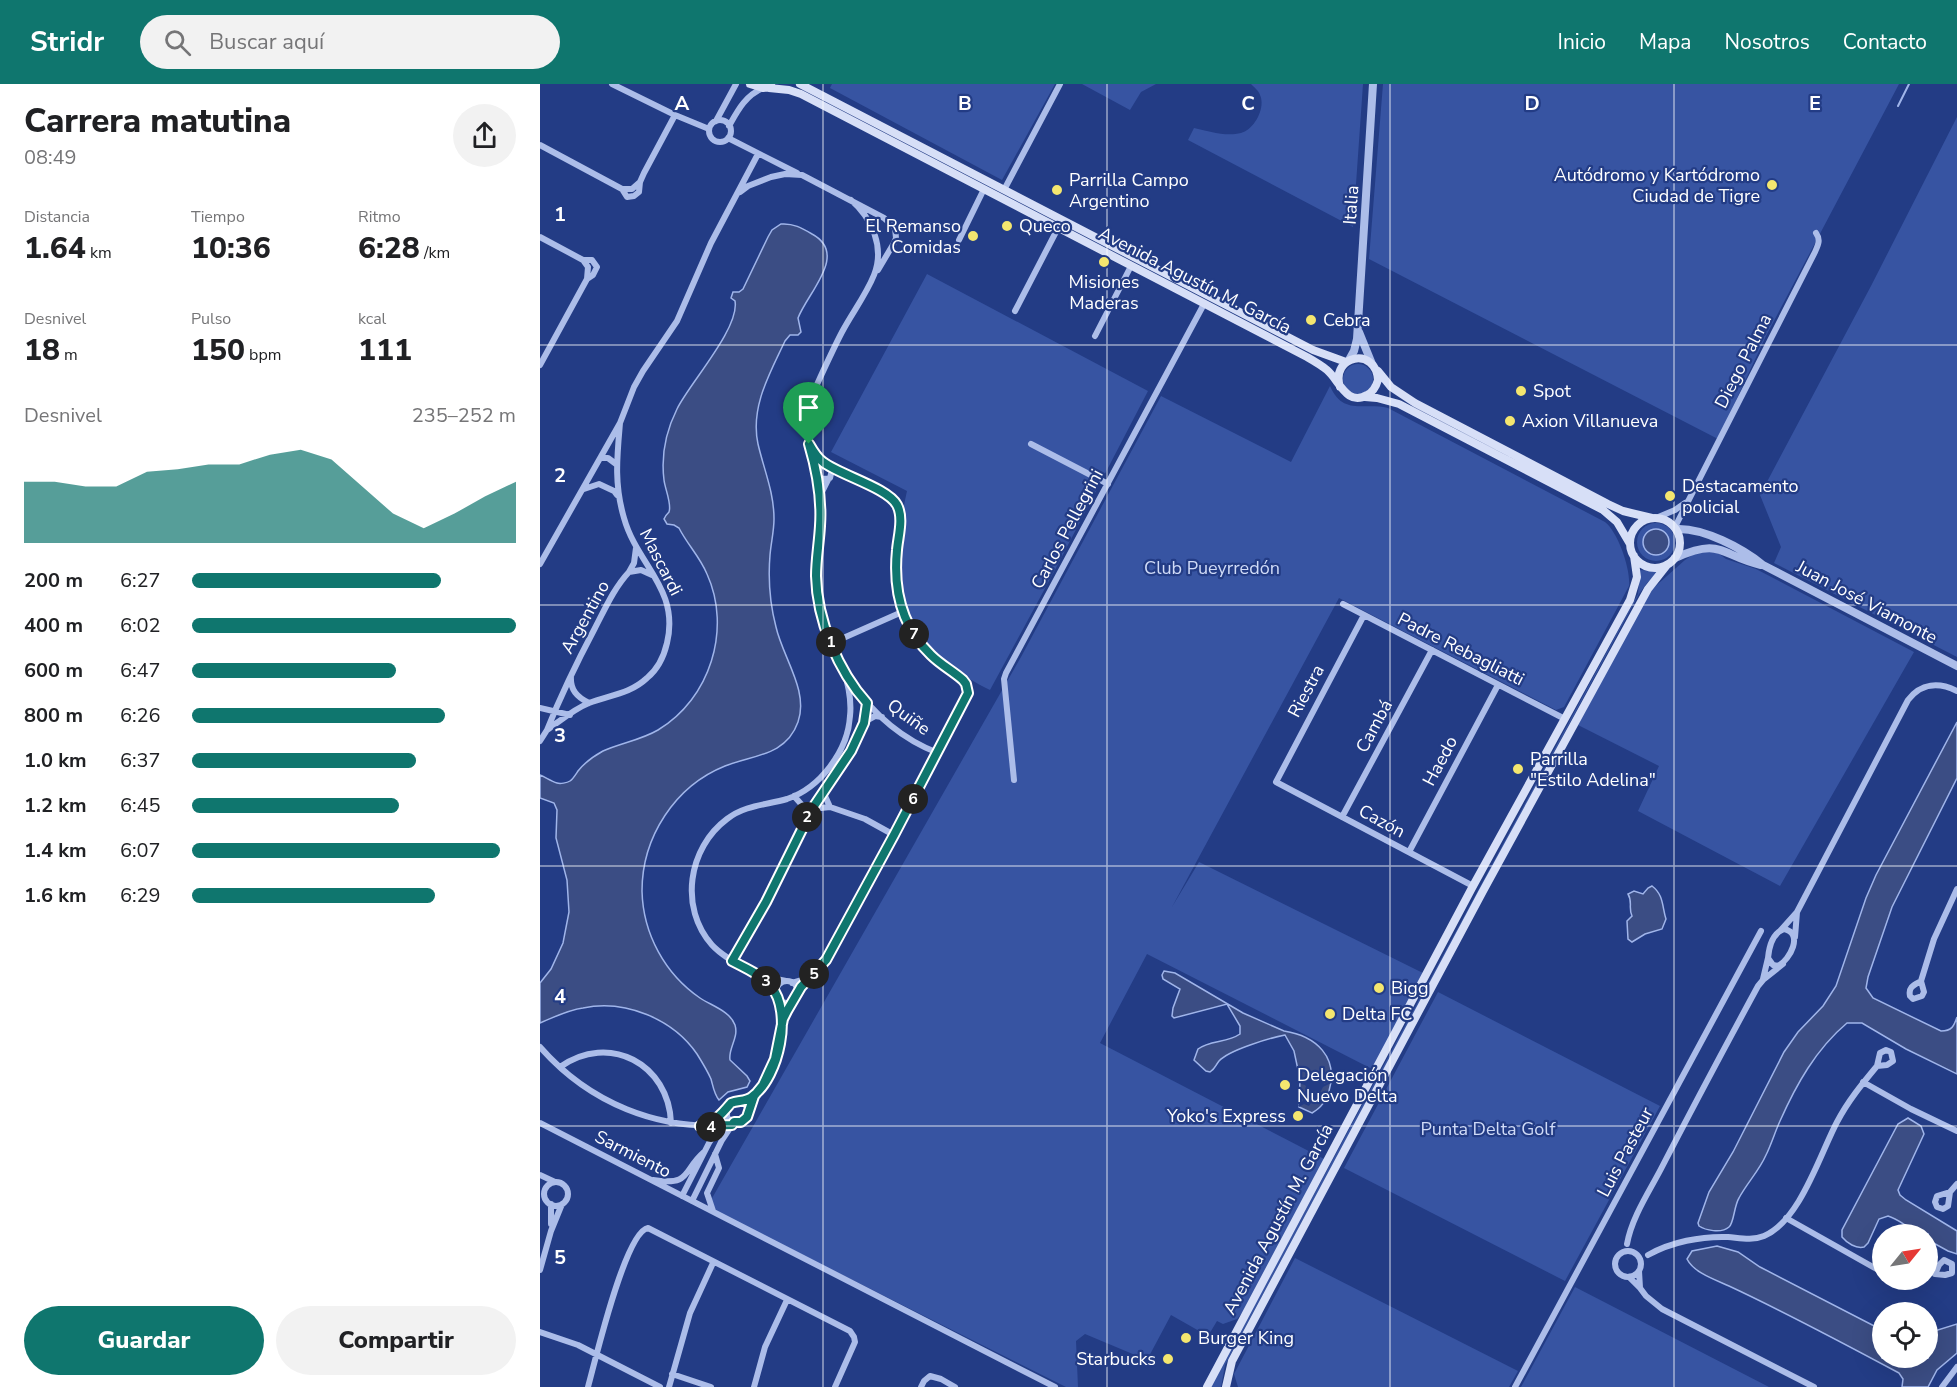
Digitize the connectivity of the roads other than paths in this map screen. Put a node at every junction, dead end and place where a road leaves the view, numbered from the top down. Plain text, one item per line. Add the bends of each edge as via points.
1 (612, 84) edge
2 (736, 84) edge
3 (750, 84) edge
4 (800, 84) edge
5 (1060, 84) edge
6 (1374, 84) edge
7 (770, 86) edge
8 (675, 115) junction
9 (716, 121) junction
10 (729, 126) junction
11 (709, 129) junction
12 (728, 138) junction
13 (540, 145) edge
14 (758, 154) junction
15 (802, 175) junction
16 (984, 189) junction
17 (1004, 190) junction
18 (737, 194) junction
19 (851, 200) junction
20 (1058, 228) junction
21 (1816, 233) dead end
22 (540, 237) edge
23 (959, 240) dead end
24 (1131, 266) junction
25 (874, 276) junction
26 (1204, 304) junction
27 (1015, 311) dead end
28 (1358, 328) junction
29 (1095, 336) dead end
30 (1347, 361) junction
31 (540, 365) edge
32 (1374, 366) junction
33 (1340, 387) junction
34 (1365, 397) junction
35 (620, 423) junction
36 (809, 444) junction
37 (1031, 444) dead end
38 (601, 458) junction
39 (616, 464) junction
40 (829, 466) junction
41 (593, 472) junction
42 (844, 473) junction
43 (818, 474) junction
44 (829, 478) junction
45 (616, 479) junction
46 (599, 484) junction
47 (1107, 484) junction
48 (607, 487) junction
49 (583, 489) junction
50 (820, 496) junction
51 (618, 498) junction
52 (1688, 501) junction
53 (1654, 518) junction
54 (1676, 528) junction
55 (1630, 544) junction
56 (636, 547) junction
57 (1634, 556) junction
58 (1675, 558) junction
59 (540, 564) edge
60 (1667, 565) junction
61 (1763, 565) junction
62 (628, 572) junction
63 (654, 576) junction
64 (1343, 604) dead end
65 (902, 612) junction
66 (1364, 615) junction
67 (832, 643) junction
68 (1432, 650) junction
69 (1957, 666) edge
70 (843, 667) junction
71 (571, 675) junction
72 (1498, 685) junction
73 (1957, 691) edge
74 (862, 697) junction
75 (589, 703) junction
76 (867, 703) junction
77 (851, 704) junction
78 (540, 708) edge
79 (555, 710) junction
80 (570, 715) junction
81 (882, 717) junction
82 (1565, 719) junction
83 (864, 723) junction
84 (547, 730) junction
85 (540, 741) edge
86 (938, 753) junction
87 (1014, 780) dead end
88 (1276, 782) joint
89 (825, 789) junction
90 (794, 796) junction
91 (830, 807) junction
92 (810, 811) junction
93 (1342, 817) junction
94 (894, 835) junction
95 (1409, 852) junction
96 (1473, 886) junction
97 (1957, 889) edge
98 (1797, 912) junction
99 (1761, 931) dead end
100 (1780, 931) junction
101 (1795, 937) junction
102 (1768, 958) junction
103 (732, 961) junction
104 (1783, 964) junction
105 (758, 975) junction
106 (809, 978) junction
107 (1763, 980) junction
108 (1921, 981) dead end
109 (789, 982) junction
110 (798, 993) junction
111 (778, 997) junction
112 (793, 1001) junction
113 (783, 1019) junction
114 (540, 1047) edge
115 (1877, 1066) dead end
116 (560, 1067) junction
117 (1863, 1082) junction
118 (754, 1096) junction
119 (741, 1102) junction
120 (748, 1110) junction
121 (726, 1113) junction
122 (540, 1123) edge
123 (671, 1124) junction
124 (733, 1124) junction
125 (700, 1126) junction
126 (720, 1126) junction
127 (1957, 1131) edge
128 (709, 1145) junction
129 (715, 1154) junction
130 (540, 1175) edge
131 (646, 1178) junction
132 (556, 1182) junction
133 (1957, 1184) edge
134 (540, 1188) edge
135 (1950, 1192) dead end
136 (544, 1195) junction
137 (682, 1196) junction
138 (692, 1201) junction
139 (551, 1204) junction
140 (562, 1204) junction
141 (713, 1212) junction
142 (1786, 1218) junction
143 (551, 1231) junction
144 (1627, 1244) junction
145 (1621, 1253) junction
146 (1635, 1253) junction
147 (1648, 1255) junction
148 (713, 1263) junction
149 (1872, 1266) edge
150 (1640, 1268) junction
151 (540, 1270) edge
152 (1629, 1277) junction
153 (1640, 1288) junction
154 (787, 1300) junction
155 (540, 1332) edge
156 (597, 1355) junction
157 (1957, 1367) edge
158 (672, 1374) junction
159 (588, 1387) edge
160 (660, 1387) edge
161 (669, 1387) edge
162 (711, 1387) edge
163 (754, 1387) edge
164 (835, 1387) edge
165 (921, 1387) edge
166 (955, 1387) edge
167 (1055, 1387) edge
168 (1207, 1387) edge
169 (1226, 1387) edge
170 (1515, 1387) edge
171 (1814, 1387) edge
172 (1942, 1387) edge

1 - 8 street
2 - 9 street
3 - 7 main road, Avenida Agustín M. García
4 - 17 main road, Avenida Agustín M. García
5 - 17 street
6 - 28 street, Italia
7 - 10 street via 742,102
7 - 16 main road, Avenida Agustín M. García via 801,94
8 - 11 street
8 - 13 street via 634,196 627,197 622,189
9 - 10 street
9 - 11 street
10 - 12 street
11 - 12 street via 715,141
12 - 14 street
14 - 15 street
14 - 18 street
15 - 18 street via 765,179
15 - 19 street
16 - 20 main road, Avenida Agustín M. García
16 - 23 street
17 - 30 main road, Avenida Agustín M. García via 1313,350
18 - 35 street via 677,321 634,387
19 - 25 street via 864,213 876,237 878,264
19 - 25 street, Quiñe via 895,228 894,243
20 - 24 main road, Avenida Agustín M. García
20 - 27 street
21 - 52 street, Diego Palma via 1819,242 1815,252
22 - 31 street via 583,260 588,267 587,279
24 - 26 main road, Avenida Agustín M. García
24 - 29 street
25 - 36 street, Quiñe via 806,408 804,423
26 - 33 main road, Avenida Agustín M. García via 1319,364
26 - 47 street, Carlos Pellegrini
28 - 30 street, Italia via 1356,344
28 - 32 street, Italia
30 - 32 main road via 1361,358
30 - 33 main road via 1338,375
32 - 34 main road via 1378,380
32 - 53 main road via 1391,387 1415,403 1608,504
33 - 34 main road via 1349,396
34 - 55 main road via 1399,404 1603,510 1617,522
35 - 38 street
35 - 39 street
36 - 40 street
36 - 43 street, Quiñe
37 - 47 street
38 - 39 street
38 - 41 street
39 - 45 street
40 - 42 street
40 - 43 street via 821,466
40 - 44 street
41 - 46 street via 594,481
41 - 49 street
42 - 44 street
42 - 65 street via 891,498 899,508 895,575
43 - 44 street via 824,480
43 - 50 street, Quiñe
44 - 50 street
45 - 48 street
45 - 51 street, Mascardi
46 - 48 street
46 - 49 street
47 - 87 street, Carlos Pellegrini via 1004,679
48 - 51 street
49 - 59 street
50 - 67 street, Quiñe via 816,576 820,606
51 - 56 street, Mascardi
52 - 53 street
52 - 54 street, Diego Palma
53 - 54 main road via 1668,521
53 - 55 main road via 1638,524
54 - 58 main road via 1681,547
54 - 61 street, Juan José Viamonte via 1734,546
55 - 57 main road
56 - 62 street, Argentino
56 - 63 street, Mascardi
57 - 60 main road via 1646,566
57 - 82 main road, Avenida Agustín M. García via 1635,589
58 - 60 main road
58 - 61 street, Juan José Viamonte via 1714,547
60 - 169 main road, Avenida Agustín M. García via 1648,589 1483,891 1232,1361
61 - 69 street, Juan José Viamonte
62 - 63 street via 641,570
62 - 71 street, Argentino
63 - 75 street, Mascardi via 666,597 670,622 660,663 630,690
64 - 66 street, Padre Rebagliatti
65 - 67 street
65 - 86 street via 920,643 968,688
66 - 68 street, Padre Rebagliatti
66 - 88 street, Riestra
67 - 70 street, Quiñe
68 - 72 street, Padre Rebagliatti
68 - 93 street, Cambá
70 - 74 street, Quiñe
70 - 77 street
71 - 75 street via 573,691
71 - 79 street, Argentino
72 - 82 street, Padre Rebagliatti
72 - 95 street, Haedo
73 - 98 street via 1932,685 1908,700
74 - 76 street, Quiñe
74 - 77 street via 856,697
75 - 80 street
76 - 81 street, Quiñe
76 - 83 street
77 - 90 street via 848,732 835,759 818,780
78 - 79 street
79 - 80 street
79 - 84 street, Argentino
80 - 84 street
81 - 83 street via 875,716
81 - 86 street, Quiñe via 909,738
82 - 96 main road, Avenida Agustín M. García
83 - 89 street via 844,763
84 - 85 street
86 - 94 street
88 - 93 street, Cazón
89 - 91 street
89 - 92 street
90 - 92 street
90 - 103 street via 753,806 729,818 712,833 698,855 693,877 694,912 712,945
91 - 92 street
91 - 94 street via 865,819
92 - 103 street via 772,892
93 - 95 street, Cazón
94 - 106 street via 826,960
95 - 96 street, Cazón
96 - 168 main road, Avenida Agustín M. García
97 - 108 street via 1934,939
98 - 100 street
98 - 101 street
99 - 170 street, Luis Pasteur
100 - 101 street via 1789,930
100 - 102 street via 1769,948
101 - 104 street
102 - 104 street via 1773,965
102 - 107 street
103 - 105 street
104 - 107 street
105 - 109 street
105 - 111 street
106 - 109 street
106 - 110 street
107 - 144 street via 1697,1098 1633,1224
109 - 110 street
109 - 111 street via 778,986
110 - 112 street
111 - 112 street via 784,1003
111 - 113 street
112 - 113 street
113 - 118 street via 775,1059
114 - 116 street
115 - 117 street
116 - 123 street via 611,1102
116 - 123 street via 593,1052 629,1057 661,1085 669,1103
117 - 127 street
117 - 142 street
118 - 119 street
118 - 120 street
119 - 120 street
119 - 121 street via 731,1103
120 - 124 street via 744,1120
121 - 124 street
121 - 125 street
121 - 126 street
122 - 131 street, Sarmiento
123 - 125 street
124 - 126 street
124 - 129 street
125 - 126 street
125 - 128 street via 709,1137
126 - 128 street
128 - 131 street via 683,1178 670,1182
128 - 137 street
129 - 138 street
129 - 141 street via 719,1168 707,1193
130 - 132 street
131 - 137 street, Sarmiento
132 - 136 street via 547,1186
132 - 140 street via 568,1190
133 - 135 street
134 - 136 street
136 - 139 street
137 - 138 street, Sarmiento
138 - 141 street, Sarmiento
139 - 140 street
139 - 143 street
140 - 143 street
141 - 167 street, Sarmiento
142 - 147 street via 1769,1234 1755,1239 1693,1240
142 - 149 street
143 - 151 street
144 - 145 street
144 - 146 street
145 - 146 street
145 - 152 street via 1615,1266 1618,1273
146 - 147 street
146 - 150 street
147 - 150 street
148 - 154 street
148 - 156 street via 648,1228 641,1230 620,1274
148 - 158 street via 690,1313
150 - 152 street
150 - 153 street
152 - 153 street
153 - 171 street via 1668,1313
154 - 163 street via 768,1340
154 - 164 street via 850,1331 854,1337
155 - 156 street
156 - 159 street
156 - 160 street
157 - 172 street
158 - 161 street
158 - 162 street
165 - 166 street via 930,1376

